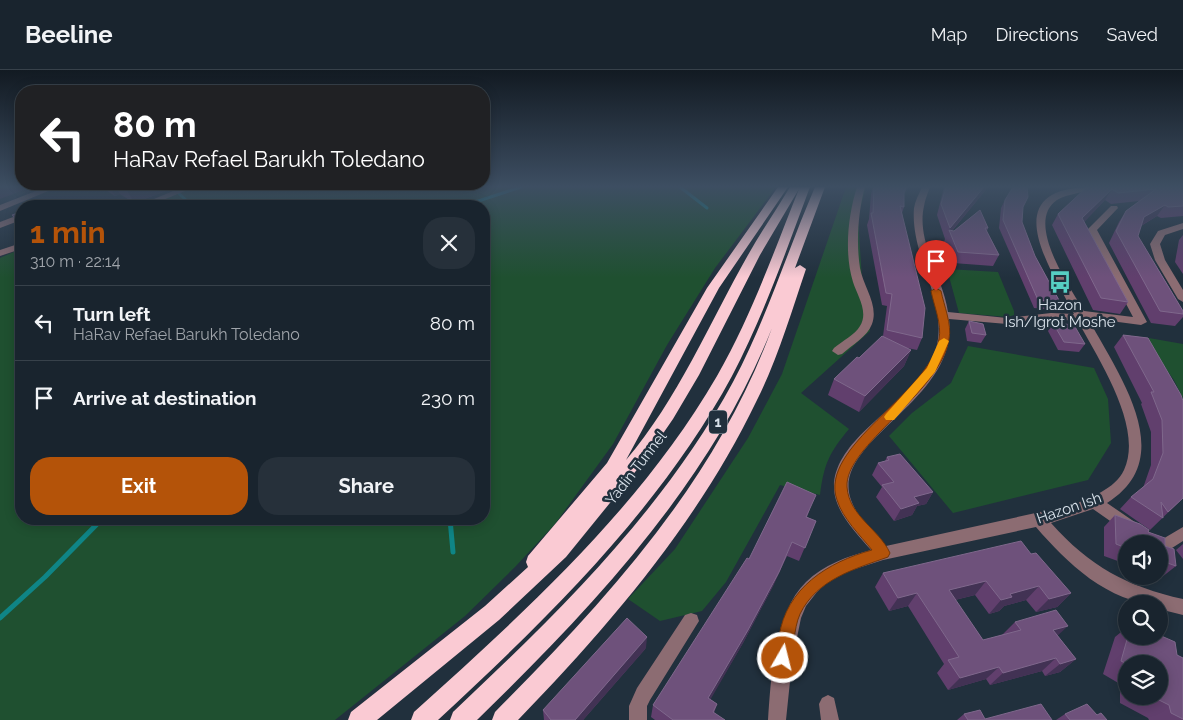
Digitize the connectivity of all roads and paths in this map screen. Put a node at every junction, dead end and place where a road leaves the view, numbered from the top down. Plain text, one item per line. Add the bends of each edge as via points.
1 (761, 217) edge
2 (777, 217) edge
3 (793, 217) edge
4 (808, 217) edge
5 (817, 217) edge
6 (856, 217) edge
7 (918, 217) edge
8 (1040, 217) edge
9 (1105, 217) edge
10 (15, 219) edge
11 (0, 225) edge
12 (1183, 226) edge
13 (15, 248) edge
14 (0, 253) edge
15 (1183, 299) edge
16 (943, 315) junction
17 (1081, 316) junction
18 (838, 351) dead end
19 (1094, 502) junction
20 (1039, 520) junction
21 (1183, 533) edge
22 (1142, 535) edge
23 (1168, 543) edge
24 (883, 553) junction
25 (1183, 607) edge
26 (492, 613) junction
27 (691, 621) dead end
28 (359, 720) edge
29 (422, 720) edge
30 (461, 720) edge
31 (503, 720) edge
32 (638, 720) edge
33 (777, 720) edge

1 - 26 highway via 713,288 613,468
2 - 26 highway via 692,376 643,450 559,551
3 - 29 highway, Yadin Tunnel / 1 via 743,339 704,409 670,460 629,512 548,601
4 - 30 highway, 1 via 759,344 717,424 688,468 611,567
5 - 31 highway via 760,375 725,446 674,523 623,587 566,654
6 - 18 street via 855,269 869,307 866,327
7 - 16 street
8 - 17 street, Hazon Ish via 1045,249
9 - 17 street via 1092,230 1141,322
10 - 11 street
12 - 15 street via 1161,233 1155,244 1155,251
13 - 14 street
16 - 17 street via 1007,321
16 - 24 street via 944,341 932,370 855,451 842,474 843,500 851,515
17 - 19 street, Hazon Ish via 1126,404 1135,445 1132,468 1126,479 1115,490
19 - 20 street, Hazon Ish
19 - 22 street
20 - 24 street, Hazon Ish
20 - 25 street via 1071,555 1106,580 1144,598
21 - 23 street
24 - 33 street, Hazon Ish via 827,574 799,602 787,632
26 - 28 highway
27 - 32 street via 643,694 638,706

